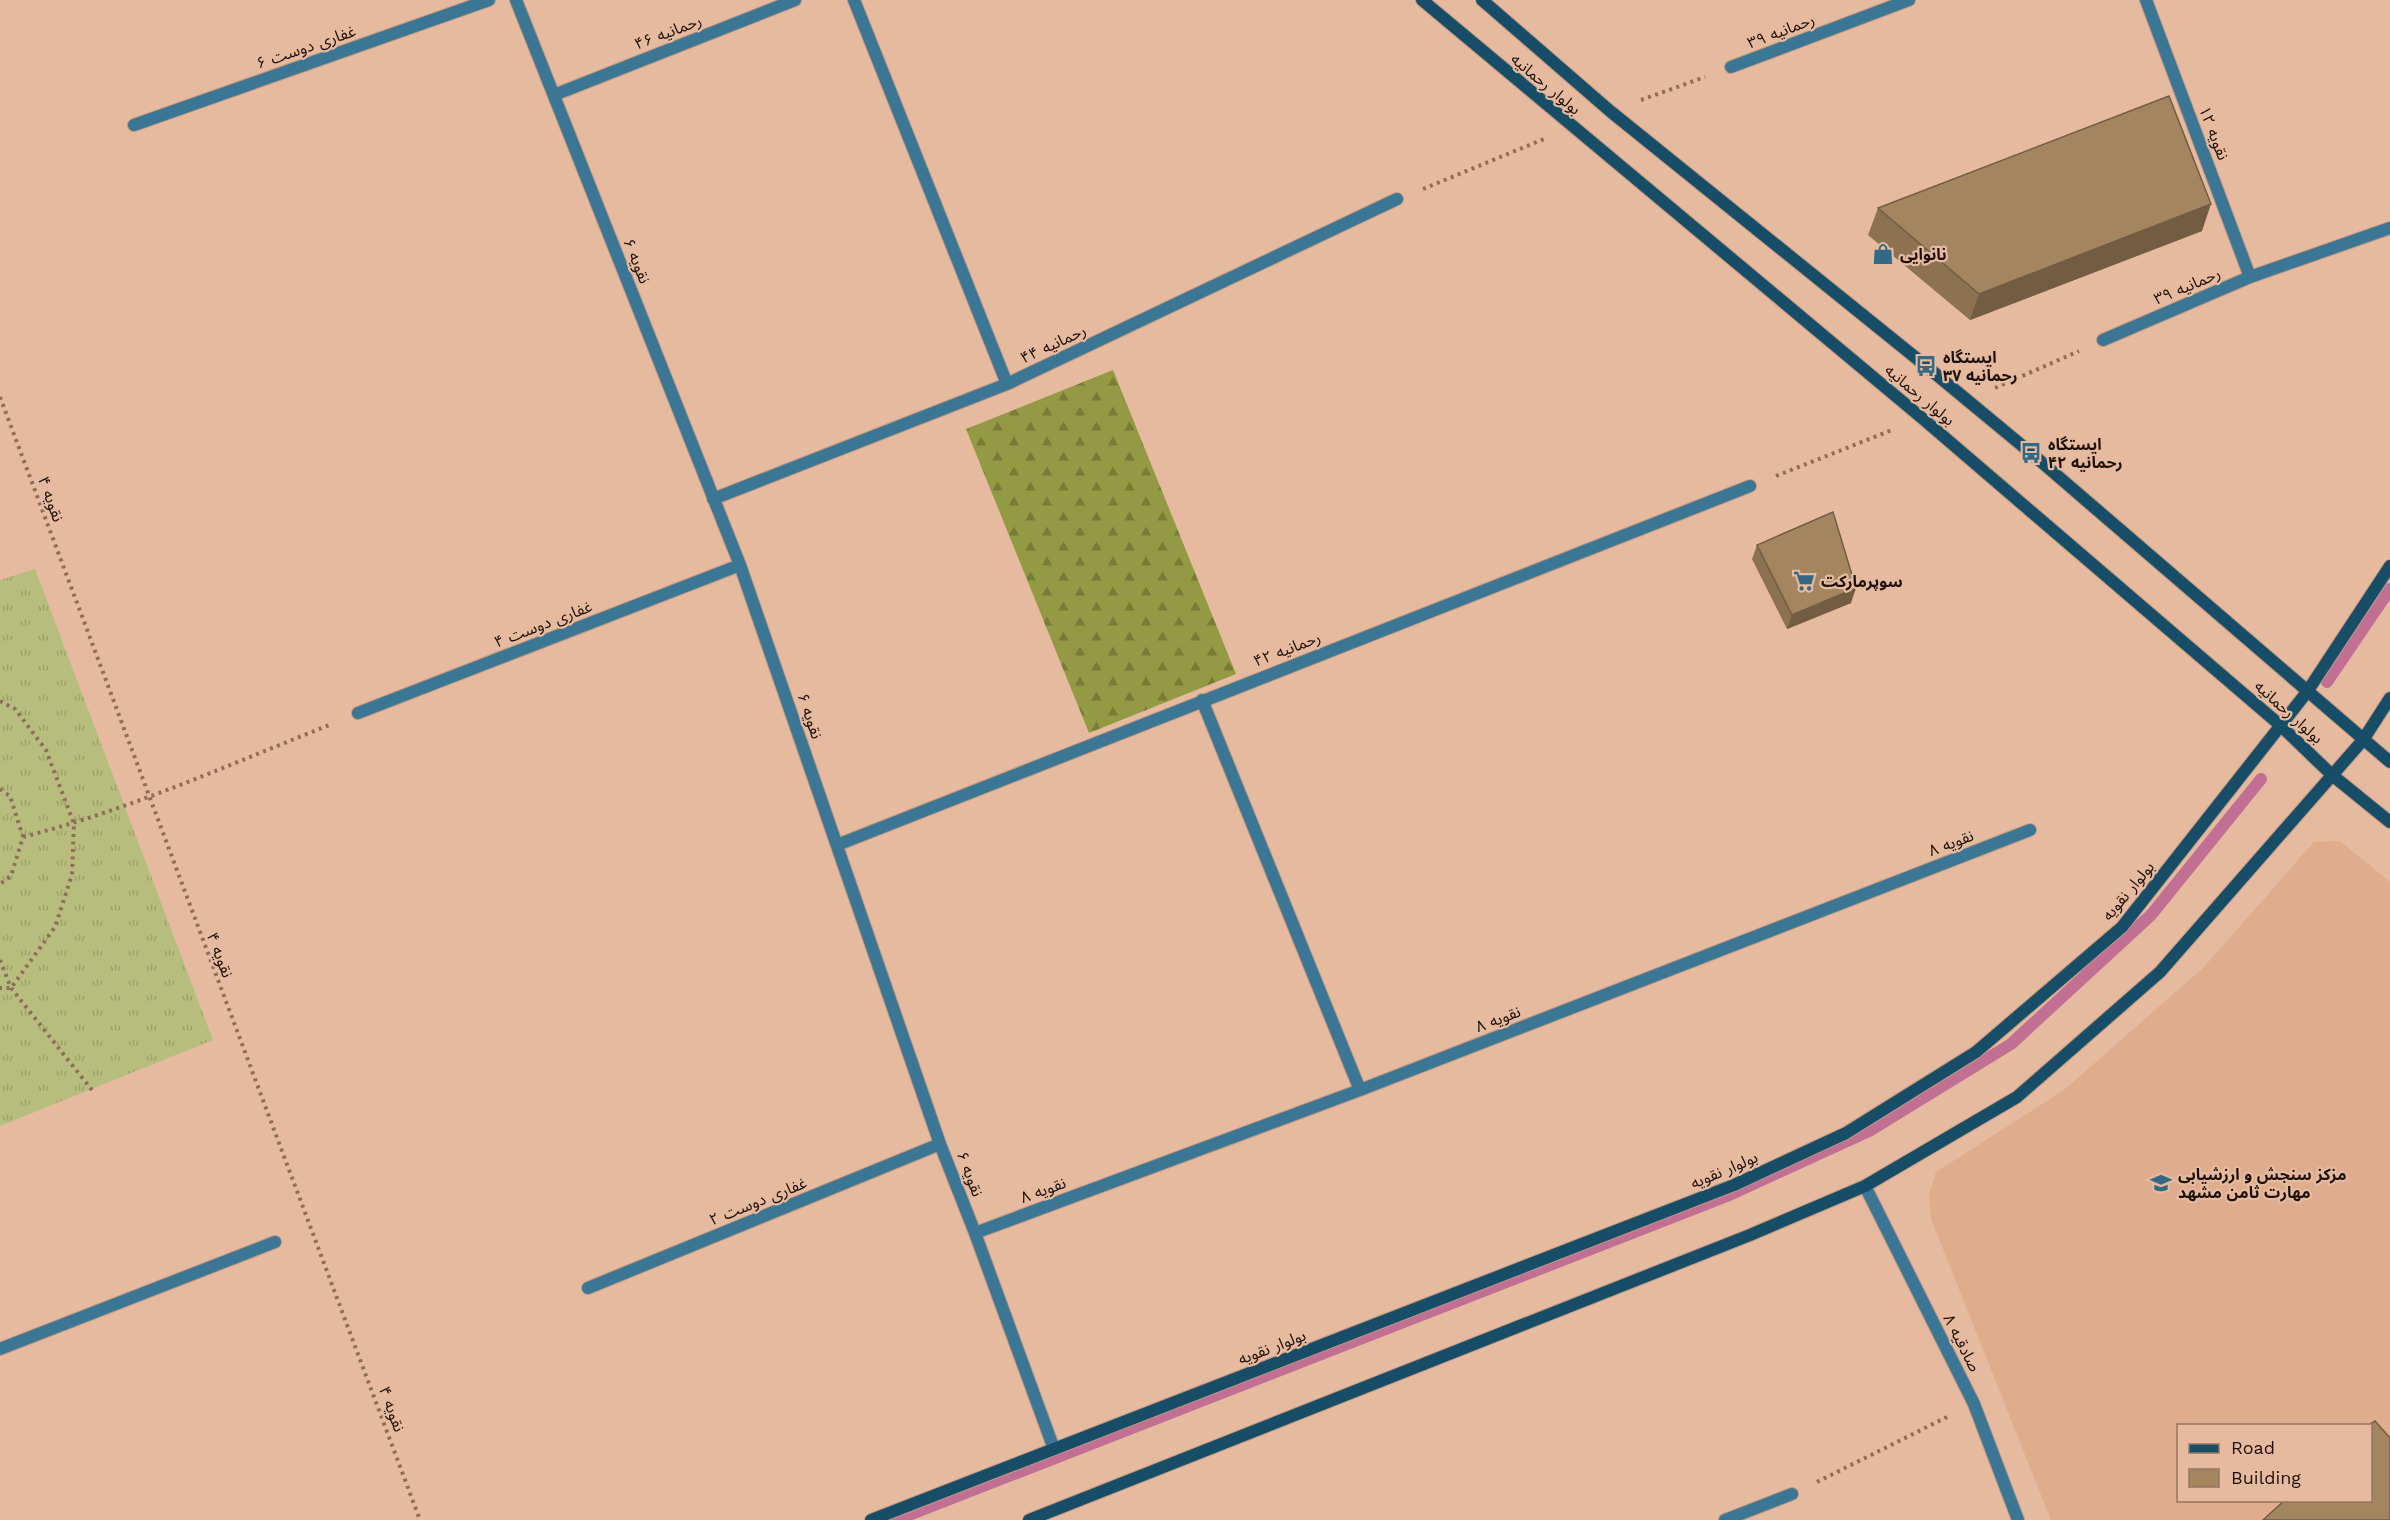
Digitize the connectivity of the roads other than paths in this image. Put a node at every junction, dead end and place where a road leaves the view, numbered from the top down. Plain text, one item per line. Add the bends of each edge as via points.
1 (489, 0) edge
2 (516, 0) edge
3 (795, 0) edge
4 (854, 0) edge
5 (1422, 0) edge
6 (1482, 0) edge
7 (1909, 0) edge
8 (2146, 0) edge
9 (1731, 67) road end
10 (554, 95) junction
11 (134, 125) dead end
12 (1397, 200) road end
13 (2390, 228) edge
14 (2250, 278) junction
15 (2103, 340) road end
16 (1007, 384) junction
17 (1750, 486) road end
18 (714, 500) junction
19 (740, 565) junction
20 (2390, 566) edge
21 (2307, 692) junction
22 (2390, 698) edge
23 (1202, 700) junction
24 (358, 713) road end
25 (2280, 725) junction
26 (2363, 740) junction
27 (2390, 762) edge
28 (2332, 775) junction
29 (2390, 822) edge
30 (2030, 830) dead end
31 (837, 845) junction
32 (1360, 1090) junction
33 (940, 1144) junction
34 (1865, 1186) junction
35 (975, 1233) junction
36 (275, 1242) dead end
37 (588, 1288) dead end
38 (0, 1349) edge
39 (1054, 1449) junction
40 (1792, 1494) road end
41 (871, 1520) edge
42 (1029, 1520) edge
43 (1725, 1520) edge
44 (2018, 1520) edge

1 - 11 street, غفاری دوست ۶
2 - 10 street, نقویه ۶
3 - 10 street, رحمانیه ۴۶
4 - 16 street
5 - 25 main road, بولوار رحمانیه via 1922,418
6 - 21 main road, بولوار رحمانیه via 1610,111 1967,400
7 - 9 street, رحمانیه ۳۹
8 - 14 street, نقویه ۱۲
10 - 18 street, نقویه ۶
12 - 16 street, رحمانیه ۴۴
13 - 14 street, رحمانیه ۳۹
14 - 15 street, رحمانیه ۳۹
16 - 18 street, رحمانیه ۴۴
17 - 23 street, رحمانیه ۴۲
18 - 19 street, نقویه ۶
19 - 24 street, غفاری دوست ۴
19 - 31 street, نقویه ۶
20 - 21 main road, بولوار نقویه
21 - 25 main road, بولوار نقویه
21 - 26 main road, بولوار رحمانیه
22 - 26 main road
23 - 31 street, رحمانیه ۴۲
23 - 32 street
25 - 28 main road, بولوار رحمانیه
25 - 39 main road, بولوار نقویه via 2122,927 1976,1052 1846,1133 1734,1185
26 - 27 main road, بولوار رحمانیه
26 - 28 main road
28 - 29 main road, بولوار رحمانیه
28 - 34 main road via 2151,980 2017,1097
30 - 32 street, نقویه ۸
31 - 33 street, نقویه ۶
32 - 35 street, نقویه ۸
33 - 35 street, نقویه ۶
33 - 37 street, غفاری دوست ۲
34 - 42 main road via 1739,1240
34 - 44 street, صادقیه ۸ via 1974,1404
35 - 39 street, نقویه ۶
36 - 38 street
39 - 41 main road, بولوار نقویه
40 - 43 street

